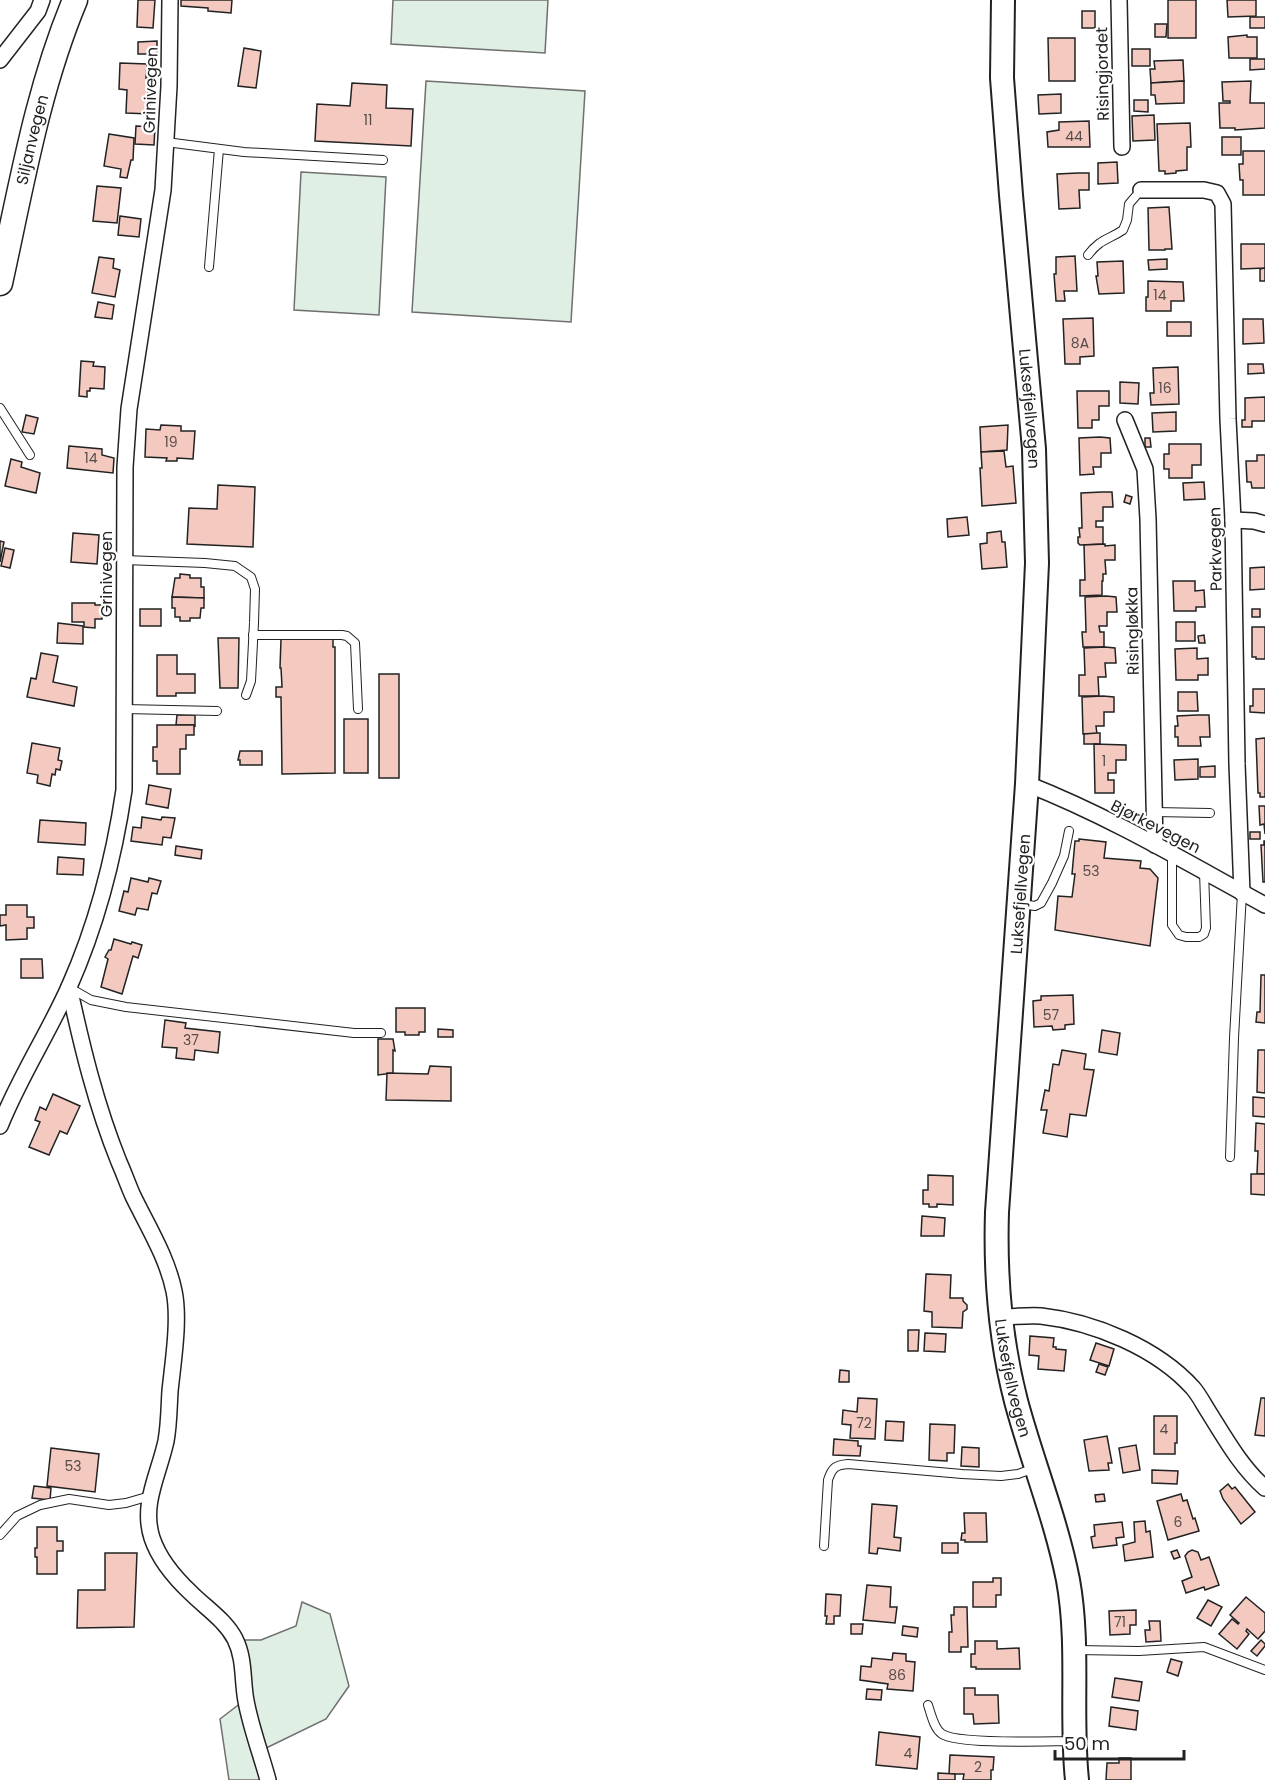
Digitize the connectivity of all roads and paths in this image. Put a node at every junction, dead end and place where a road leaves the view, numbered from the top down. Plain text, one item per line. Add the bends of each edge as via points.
1 (42, 0) edge
2 (75, 0) edge
3 (170, 0) edge
4 (1003, 0) edge
5 (1119, 0) edge
6 (0, 60) edge
7 (166, 142) junction
8 (1122, 147) dead end
9 (219, 149) junction
10 (383, 160) dead end
11 (1141, 190) joint
12 (1088, 255) dead end
13 (209, 267) dead end
14 (0, 283) edge
15 (0, 408) edge
16 (1125, 420) dead end
17 (30, 455) dead end
18 (1233, 520) junction
19 (1265, 524) edge
20 (124, 560) junction
21 (253, 635) junction
22 (246, 695) dead end
23 (124, 709) junction
24 (358, 709) dead end
25 (217, 711) dead end
26 (1027, 784) junction
27 (1154, 812) junction
28 (1210, 813) dead end
29 (1069, 831) dead end
30 (1155, 845) junction
31 (1172, 855) junction
32 (1204, 872) junction
33 (1242, 893) junction
34 (1019, 904) junction
35 (1265, 905) edge
36 (69, 987) junction
37 (381, 1033) dead end
38 (1, 1123) edge
39 (1230, 1157) dead end
40 (1000, 1317) junction
41 (1037, 1467) junction
42 (1265, 1488) edge
43 (150, 1496) junction
44 (0, 1536) edge
45 (824, 1546) dead end
46 (1074, 1650) junction
47 (1265, 1670) edge
48 (928, 1706) dead end
49 (1074, 1742) junction
50 (268, 1780) edge
51 (1077, 1780) edge

1 - 6 street via 38,11
2 - 14 main road, Siljanvegen via 40,102
3 - 7 street, Grinivegen
4 - 26 main road, Luksefjellvegen via 1003,90 1036,501
5 - 8 street, Risingjordet
7 - 9 lane
7 - 20 street, Grinivegen via 163,190 129,409
9 - 10 lane
9 - 13 lane
11 - 12 lane via 1129,204 1123,230 1094,247
11 - 18 street, Parkvegen via 1204,190 1217,193 1223,204
15 - 17 lane
16 - 27 street, Risingløkka via 1145,469
18 - 19 street
18 - 33 street, Parkvegen
20 - 21 lane via 215,564 244,571 255,589
20 - 23 street, Grinivegen
21 - 22 lane via 251,681
21 - 24 lane via 342,635 352,639
23 - 25 lane
23 - 36 street, Grinivegen via 124,790 113,852 91,933
26 - 30 street, Bjørkevegen
26 - 34 main road, Luksefjellvegen
27 - 28 lane
27 - 30 street, Risingløkka
29 - 34 lane via 1064,856 1041,903
30 - 31 street, Bjørkevegen
31 - 32 street, Bjørkevegen
31 - 32 lane via 1172,925 1179,935 1204,934
32 - 33 street, Bjørkevegen
33 - 35 street, Bjørkevegen
33 - 39 lane
34 - 40 main road, Luksefjellvegen via 997,1221
36 - 37 lane via 91,1000 126,1007
36 - 38 street, Grinivegen
36 - 43 street via 102,1116 175,1293 176,1331 166,1440
40 - 41 main road, Luksefjellvegen via 1016,1402
40 - 42 street via 1060,1319 1105,1332 1161,1361 1193,1389 1250,1475
41 - 45 lane via 1001,1476 838,1465 828,1480
41 - 46 main road, Luksefjellvegen via 1068,1582
43 - 44 lane via 109,1505 69,1499 40,1505 17,1516
43 - 50 street via 152,1537 163,1559 190,1593 224,1623 235,1640 243,1662 253,1733
46 - 47 lane via 1204,1647
46 - 49 main road, Luksefjellvegen
48 - 49 lane via 940,1733 952,1738
49 - 51 main road, Luksefjellvegen

